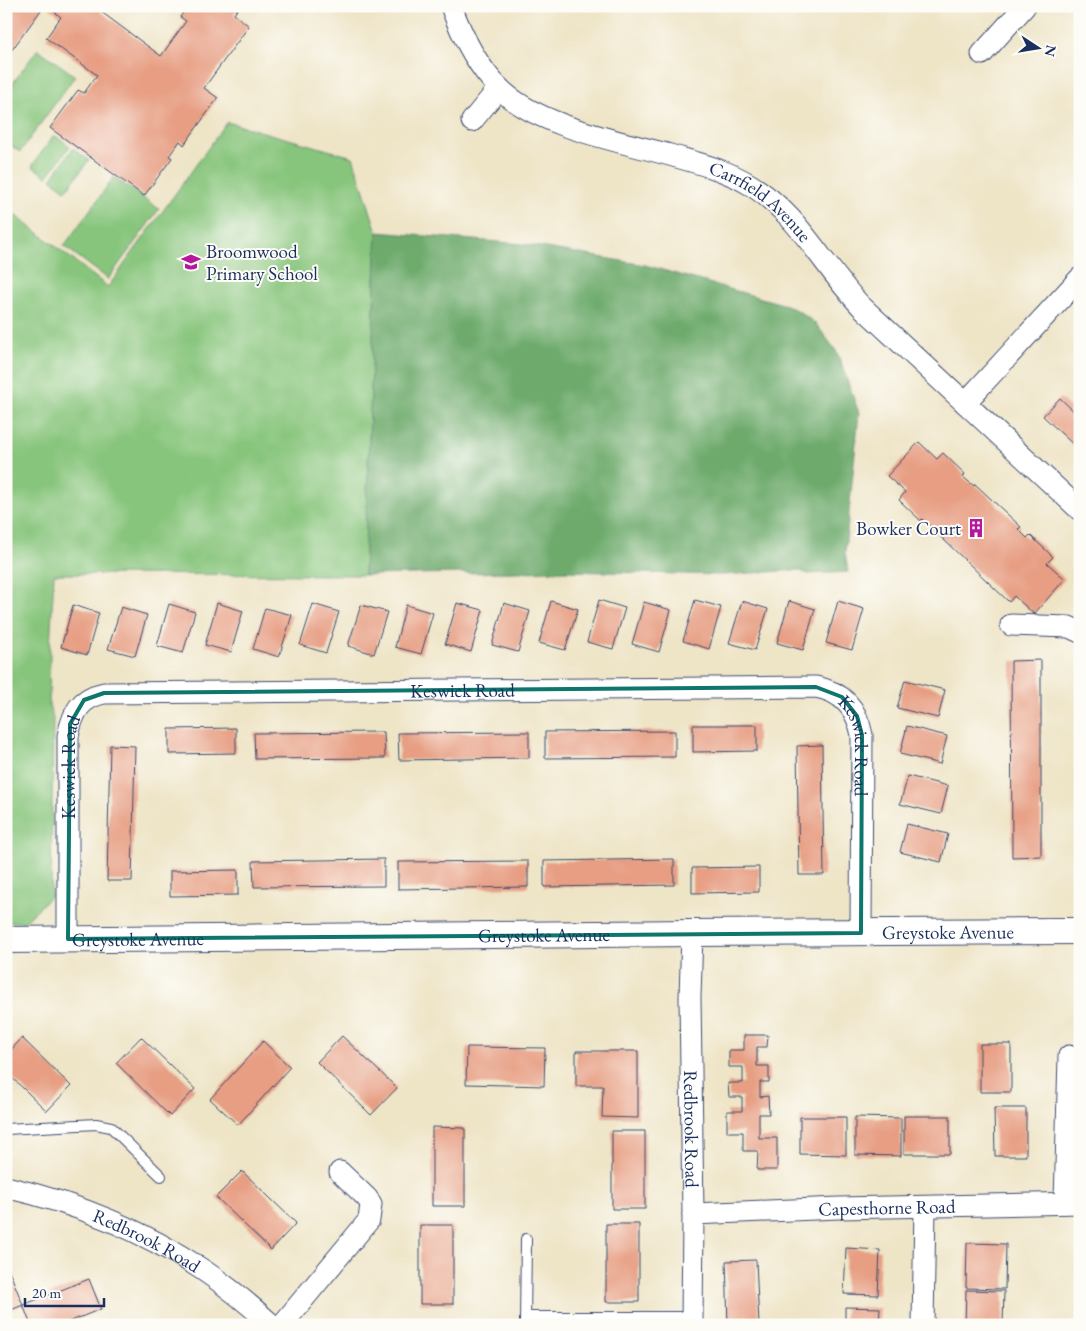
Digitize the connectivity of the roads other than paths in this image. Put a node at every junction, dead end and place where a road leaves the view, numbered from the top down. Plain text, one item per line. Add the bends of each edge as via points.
1 (451, 6) edge
2 (1025, 6) edge
3 (982, 54) dead end
4 (499, 88) junction
5 (472, 121) dead end
6 (1080, 278) edge
7 (965, 403) junction
8 (1080, 510) edge
9 (1011, 625) dead end
10 (1080, 632) edge
11 (1080, 931) edge
12 (692, 933) junction
13 (861, 933) junction
14 (68, 939) junction
15 (6, 940) edge
16 (1066, 1056) edge
17 (6, 1129) edge
18 (340, 1172) dead end
19 (160, 1176) dead end
20 (6, 1188) edge
21 (1073, 1203) edge
22 (925, 1207) junction
23 (693, 1214) junction
24 (526, 1240) dead end
25 (525, 1321) edge
26 (692, 1321) edge
27 (272, 1325) edge
28 (282, 1325) edge
29 (923, 1325) edge

1 - 4 street, Carrfield Avenue via 472,53
2 - 3 street
4 - 5 street
4 - 7 street, Carrfield Avenue via 548,119 718,169 759,190 797,224 856,301
6 - 7 street
7 - 8 street, Carrfield Avenue
9 - 10 street via 1068,628
11 - 13 street, Greystoke Avenue
12 - 13 street, Greystoke Avenue
12 - 14 street, Greystoke Avenue
12 - 23 street, Redbrook Road
13 - 14 street, Keswick Road via 860,725 852,707 842,697 826,689 806,687 104,693 92,696 84,700 74,714 68,736
14 - 15 street, Greystoke Avenue
16 - 21 street
17 - 19 lane via 78,1124 111,1127
18 - 28 street via 371,1204 369,1220
20 - 27 street, Redbrook Road via 90,1213 161,1245 203,1270
21 - 22 street, Capesthorne Road
22 - 23 street, Capesthorne Road
22 - 29 street
23 - 26 street, Redbrook Road
24 - 25 lane
25 - 26 lane

